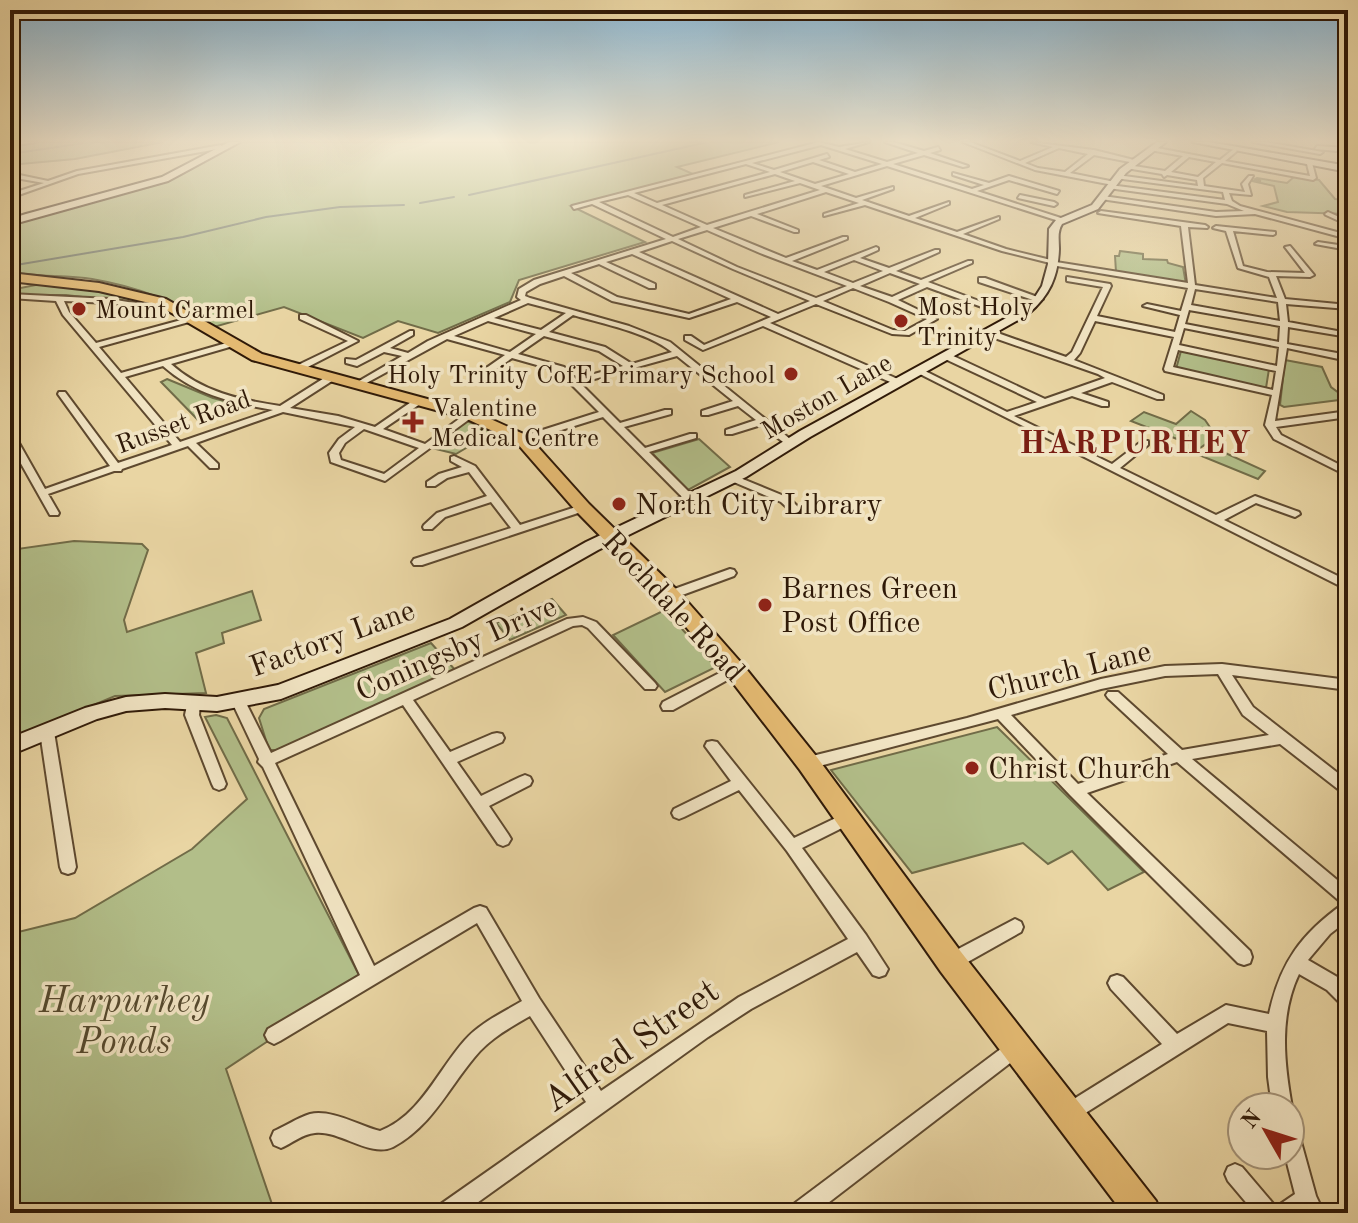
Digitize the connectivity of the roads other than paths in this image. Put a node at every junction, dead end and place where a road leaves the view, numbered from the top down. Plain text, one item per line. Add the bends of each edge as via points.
1 (84, 199) edge
2 (605, 199) edge
3 (643, 199) edge
4 (678, 199) edge
5 (795, 199) edge
6 (853, 199) edge
7 (996, 199) edge
8 (1014, 199) edge
9 (1036, 199) edge
10 (1102, 199) edge
11 (1111, 199) edge
12 (1211, 199) edge
13 (1228, 199) edge
14 (856, 200) joint
15 (593, 202) junction
16 (1005, 202) junction
17 (1229, 202) junction
18 (865, 203) junction
19 (947, 203) dead end
20 (1054, 204) dead end
21 (657, 205) junction
22 (574, 207) dead end
23 (1254, 212) junction
24 (750, 213) junction
25 (1101, 213) dead end
26 (1328, 214) dead end
27 (826, 215) dead end
28 (908, 218) junction
29 (997, 218) dead end
30 (1062, 220) junction
31 (1337, 220) junction
32 (10, 222) edge
33 (1348, 223) edge
34 (1184, 224) junction
35 (707, 226) junction
36 (1205, 227) dead end
37 (1216, 228) dead end
38 (1229, 229) junction
39 (1319, 229) junction
40 (796, 231) dead end
41 (1273, 233) dead end
42 (957, 234) junction
43 (670, 237) junction
44 (845, 238) dead end
45 (1348, 239) edge
46 (1318, 244) dead end
47 (1288, 247) dead end
48 (1348, 248) edge
49 (876, 249) dead end
50 (632, 251) junction
51 (937, 251) dead end
52 (854, 258) junction
53 (785, 261) junction
54 (600, 262) junction
55 (970, 262) dead end
56 (1053, 263) junction
57 (889, 270) junction
58 (818, 272) junction
59 (565, 273) junction
60 (1269, 274) junction
61 (10, 277) edge
62 (1070, 279) dead end
63 (982, 280) dead end
64 (925, 283) junction
65 (853, 285) junction
66 (652, 286) dead end
67 (1192, 288) junction
68 (10, 296) edge
69 (58, 297) junction
70 (737, 299) junction
71 (1039, 299) junction
72 (527, 300) junction
73 (892, 300) junction
74 (814, 301) junction
75 (1283, 301) junction
76 (1147, 306) dead end
77 (175, 307) junction
78 (1348, 307) edge
79 (1186, 310) junction
80 (571, 313) junction
81 (303, 317) dead end
82 (777, 317) junction
83 (1018, 317) junction
84 (193, 318) junction
85 (487, 318) junction
86 (1093, 318) junction
87 (763, 323) junction
88 (1283, 324) junction
89 (1181, 325) junction
90 (918, 327) junction
91 (543, 332) junction
92 (929, 332) dead end
93 (410, 333) dead end
94 (989, 333) junction
95 (1178, 335) junction
96 (1348, 335) edge
97 (389, 336) dead end
98 (446, 336) junction
99 (688, 338) dead end
100 (400, 339) junction
101 (230, 344) junction
102 (1281, 345) junction
103 (94, 346) junction
104 (1175, 347) junction
105 (383, 349) junction
106 (679, 353) junction
107 (511, 354) junction
108 (407, 355) junction
109 (946, 356) junction
110 (1348, 358) edge
111 (1067, 361) junction
112 (165, 363) junction
113 (368, 365) dead end
114 (631, 367) junction
115 (299, 368) junction
116 (1279, 369) junction
117 (918, 371) junction
118 (120, 376) junction
119 (332, 377) junction
120 (1112, 379) junction
121 (475, 380) dead end
122 (576, 382) junction
123 (897, 382) junction
124 (358, 384) junction
125 (1073, 393) junction
126 (1276, 393) junction
127 (62, 394) dead end
128 (1160, 397) dead end
129 (420, 400) junction
130 (740, 402) junction
131 (1045, 402) junction
132 (1105, 404) dead end
133 (284, 408) junction
134 (668, 412) dead end
135 (606, 413) junction
136 (705, 413) dead end
137 (1348, 414) edge
138 (470, 415) junction
139 (1007, 415) junction
140 (763, 421) junction
141 (1270, 425) junction
142 (362, 426) junction
143 (619, 426) junction
144 (376, 430) junction
145 (729, 432) dead end
146 (10, 436) edge
147 (533, 436) dead end
148 (693, 436) dead end
149 (191, 443) junction
150 (790, 443) junction
151 (1145, 443) dead end
152 (179, 447) junction
153 (426, 447) junction
154 (644, 451) junction
155 (454, 459) dead end
156 (214, 466) dead end
157 (471, 468) junction
158 (1114, 468) junction
159 (117, 469) junction
160 (1348, 473) edge
161 (733, 478) junction
162 (431, 484) dead end
163 (42, 493) junction
164 (492, 498) junction
165 (691, 500) junction
166 (584, 509) junction
167 (796, 510) dead end
168 (54, 513) dead end
169 (1295, 514) dead end
170 (653, 519) junction
171 (1215, 520) junction
172 (428, 527) dead end
173 (517, 529) junction
174 (611, 538) junction
175 (418, 562) dead end
176 (730, 573) dead end
177 (1348, 586) edge
178 (670, 595) junction
179 (1222, 669) junction
180 (735, 670) junction
181 (1348, 685) edge
182 (650, 686) dead end
183 (1113, 695) dead end
184 (405, 698) junction
185 (239, 702) junction
186 (193, 704) junction
187 (668, 706) dead end
188 (1001, 714) junction
189 (47, 732) junction
190 (497, 738) dead end
191 (1283, 738) junction
192 (712, 746) dead end
193 (10, 747) edge
194 (1179, 756) junction
195 (447, 760) junction
196 (265, 762) junction
197 (808, 763) junction
198 (525, 781) dead end
199 (742, 782) junction
200 (219, 784) dead end
201 (1348, 789) edge
202 (1075, 791) junction
203 (478, 805) junction
204 (679, 813) dead end
205 (847, 819) junction
206 (503, 839) dead end
207 (792, 846) junction
208 (68, 867) dead end
209 (1348, 899) edge
210 (1348, 910) edge
211 (1015, 927) dead end
212 (860, 941) junction
213 (1244, 957) dead end
214 (951, 962) junction
215 (1295, 962) junction
216 (879, 969) dead end
217 (370, 977) junction
218 (1117, 983) dead end
219 (1348, 999) edge
220 (533, 1004) junction
221 (1274, 1024) junction
222 (274, 1035) dead end
223 (1175, 1045) junction
224 (1016, 1048) junction
225 (1280, 1091) edge
226 (599, 1105) junction
227 (1067, 1114) junction
228 (281, 1138) dead end
229 (1300, 1171) edge
230 (1235, 1174) dead end
231 (1310, 1206) edge
232 (445, 1213) edge
233 (798, 1213) edge
234 (1144, 1213) edge
235 (1268, 1213) edge
236 (1284, 1213) edge

1 - 32 street
2 - 15 street
3 - 21 street
4 - 21 street
5 - 24 street
6 - 14 street
7 - 16 street
8 - 16 street
9 - 20 street
10 - 30 street
11 - 23 street via 1216,214
12 - 17 street
13 - 17 street
14 - 18 street
15 - 22 street
15 - 43 street
16 - 30 street
17 - 23 street
18 - 27 street
18 - 28 street
19 - 28 street
21 - 35 street
23 - 39 street
24 - 35 street
24 - 40 street
25 - 34 street
26 - 31 street
28 - 42 street
29 - 42 street
30 - 56 street, Moston Lane via 1054,229
31 - 33 street
31 - 39 street
34 - 36 street
34 - 67 street
35 - 43 street
35 - 53 street
37 - 38 street
38 - 41 street
38 - 60 street via 1240,267
39 - 45 street
42 - 56 street
43 - 50 street
43 - 74 street
44 - 53 street
45 - 48 street
46 - 48 street
47 - 60 street via 1310,275
49 - 52 street
50 - 54 street
50 - 70 street
51 - 57 street
52 - 57 street
52 - 58 street
53 - 58 street
54 - 59 street
54 - 66 street
55 - 64 street
56 - 67 street
56 - 71 street, Moston Lane
57 - 64 street
57 - 65 street
58 - 65 street
59 - 70 street via 615,299 689,316
59 - 72 street via 527,286 521,297
60 - 75 street
61 - 77 main road, Rochdale Road via 99,287
62 - 86 street via 1107,286
63 - 71 street
64 - 73 street
64 - 83 street
65 - 73 street
65 - 74 street
67 - 75 street
67 - 79 street
68 - 69 street
69 - 77 street
69 - 103 street
70 - 82 street
71 - 83 street, Moston Lane
72 - 80 street
72 - 85 street
73 - 90 street via 933,319
74 - 82 street
74 - 90 street via 892,332 903,334
75 - 78 street
75 - 88 street
76 - 79 street
77 - 84 main road, Rochdale Road
79 - 88 street
79 - 89 street
80 - 91 street
80 - 106 street via 642,333
81 - 115 street via 354,341
82 - 87 street
83 - 94 street, Moston Lane
84 - 101 main road, Rochdale Road
84 - 103 street
85 - 91 street
85 - 98 street
86 - 95 street
86 - 111 street
87 - 99 street via 703,348
87 - 123 street
88 - 96 street
88 - 102 street
89 - 95 street
89 - 102 street
90 - 92 street
91 - 107 street
91 - 114 street via 602,349
93 - 100 street
94 - 109 street, Moston Lane
94 - 111 street
95 - 104 street
97 - 100 street
98 - 107 street
98 - 108 street
100 - 105 street
101 - 112 street
101 - 115 main road, Rochdale Road
102 - 110 street
102 - 116 street
103 - 118 street
104 - 116 street
104 - 126 street via 1168,369
105 - 108 street
105 - 113 street via 353,362
106 - 114 street
106 - 130 street
107 - 121 street
107 - 122 street via 561,369
108 - 124 street
109 - 117 street, Moston Lane
109 - 131 street
111 - 120 street
112 - 118 street
112 - 133 street via 179,379 198,388
114 - 122 street
115 - 119 main road, Rochdale Road
116 - 126 street
117 - 123 street, Moston Lane
117 - 139 street
118 - 152 street
119 - 124 main road, Rochdale Road
119 - 133 street, Russet Road
120 - 125 street
120 - 128 street
122 - 135 street
123 - 150 street, Moston Lane
124 - 129 main road, Rochdale Road
125 - 131 street
125 - 132 street
126 - 141 street
127 - 159 street
129 - 138 main road, Rochdale Road
129 - 144 street
130 - 136 street
130 - 140 street
131 - 139 street
133 - 142 street
133 - 149 street, Russet Road
134 - 143 street
135 - 143 street
135 - 147 street
137 - 141 street
138 - 153 street
138 - 166 main road, Rochdale Road via 522,439
139 - 158 street
140 - 145 street
140 - 150 street
141 - 160 street via 1277,437
142 - 144 street
142 - 153 street via 342,441 334,453 336,462 385,478
143 - 154 street
144 - 153 street
146 - 163 street
148 - 154 street
149 - 152 street, Russet Road
149 - 156 street
150 - 161 street, Moston Lane
151 - 158 street
152 - 159 street, Russet Road
154 - 165 street
155 - 157 street
157 - 162 street
157 - 164 street
158 - 171 street
159 - 163 street, Russet Road
161 - 165 street, Moston Lane
161 - 167 street
163 - 168 street
164 - 172 street via 441,515
164 - 173 street
165 - 170 street, Moston Lane
166 - 170 street via 617,523
166 - 173 street
166 - 174 main road, Rochdale Road
169 - 171 street via 1255,499
170 - 174 street, Moston Lane
171 - 177 street
173 - 175 street
174 - 178 main road, Rochdale Road
174 - 185 street, Factory Lane via 456,623 281,692
176 - 178 street
178 - 180 main road, Rochdale Road
179 - 181 street, Church Lane
179 - 188 street, Church Lane via 1165,671 1115,681
179 - 191 street via 1248,711
180 - 187 street
180 - 197 main road, Rochdale Road
182 - 184 street, Coningsby Drive via 592,625 577,621
183 - 194 street
184 - 195 street
184 - 196 street, Coningsby Drive
185 - 186 street, Factory Lane
185 - 196 street
186 - 189 street, Factory Lane via 126,704
186 - 200 street via 192,715
188 - 197 street, Church Lane
188 - 202 street
189 - 193 street, Factory Lane
189 - 208 street
190 - 195 street
191 - 194 street
191 - 201 street
192 - 199 street
194 - 202 street
194 - 209 street
195 - 203 street
196 - 217 street
197 - 205 main road, Rochdale Road
198 - 203 street
199 - 204 street
199 - 207 street
202 - 213 street
203 - 206 street
205 - 207 street
205 - 214 main road, Rochdale Road
207 - 212 street
210 - 215 street via 1318,932
211 - 214 street
212 - 216 street
212 - 226 street, Alfred Street via 745,1003
214 - 224 main road, Rochdale Road
215 - 219 street
215 - 221 street
217 - 220 street via 480,913
217 - 222 street
218 - 223 street
220 - 226 street
220 - 228 street via 479,1038 415,1121 381,1142 357,1131 314,1123
221 - 223 street via 1226,1014
221 - 225 street
223 - 227 street
224 - 227 main road, Rochdale Road
224 - 233 street
226 - 232 street, Alfred Street
227 - 234 main road, Rochdale Road
229 - 231 street
230 - 235 street
231 - 236 street

